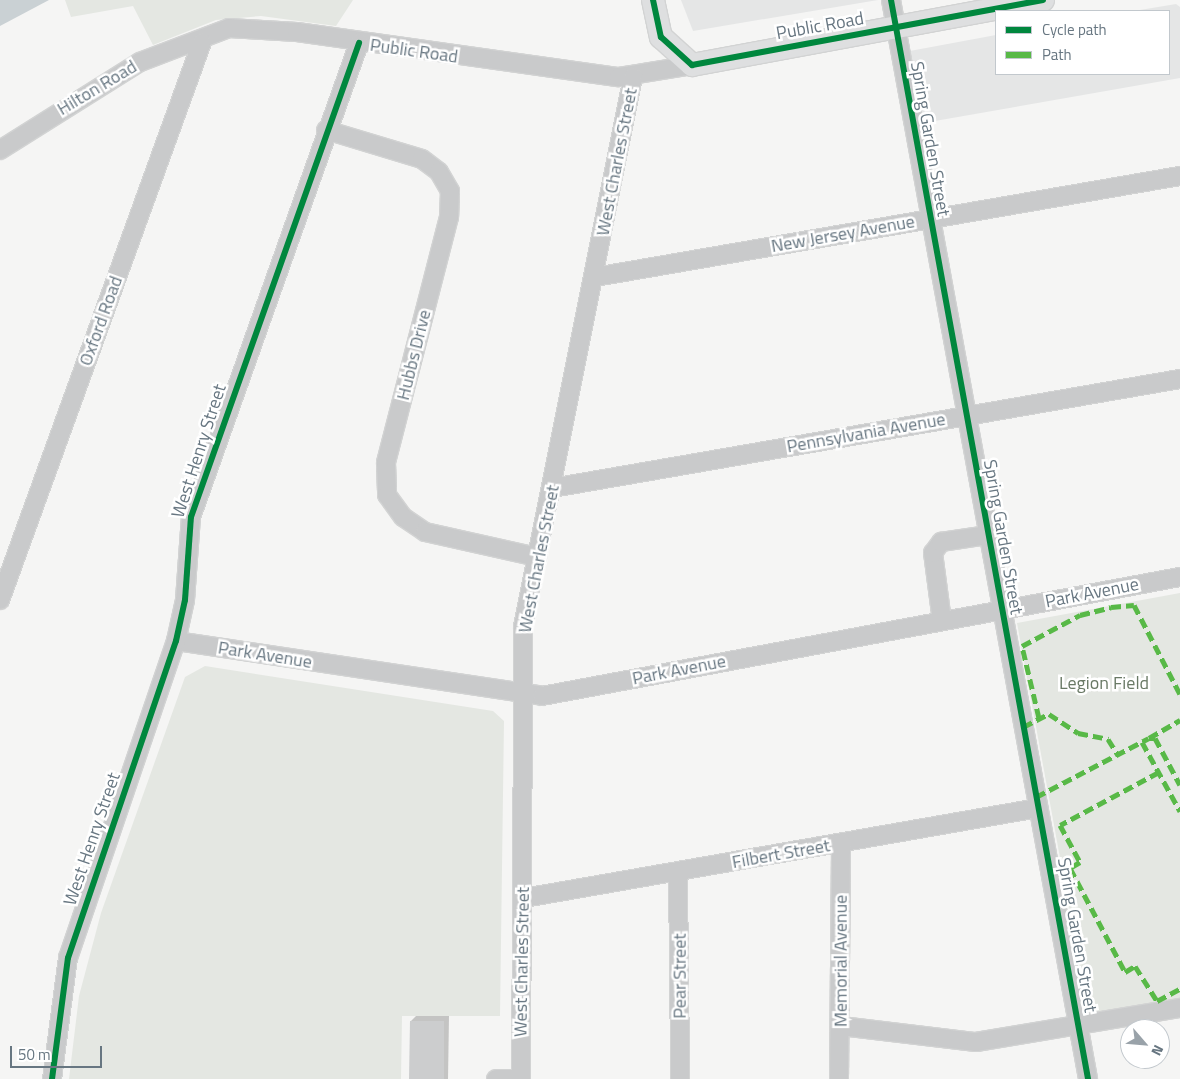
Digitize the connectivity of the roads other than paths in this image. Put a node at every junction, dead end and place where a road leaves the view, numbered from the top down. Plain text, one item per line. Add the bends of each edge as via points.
1 (653, 0) edge
2 (891, 0) edge
3 (1043, 0) edge
4 (896, 27) junction
5 (202, 42) junction
6 (359, 43) junction
7 (692, 65) junction
8 (633, 77) junction
9 (326, 130) junction
10 (0, 150) edge
11 (1180, 176) edge
12 (929, 220) junction
13 (595, 277) junction
14 (1180, 379) edge
15 (966, 416) junction
16 (552, 488) junction
17 (988, 535) junction
18 (536, 557) junction
19 (1180, 577) edge
20 (0, 600) edge
21 (1002, 610) junction
22 (942, 621) junction
23 (176, 641) junction
24 (521, 695) junction
25 (1038, 808) junction
26 (841, 843) junction
27 (678, 873) junction
28 (524, 898) junction
29 (1180, 1008) edge
30 (841, 1026) junction
31 (1078, 1027) junction
32 (52, 1079) edge
33 (496, 1079) edge
34 (521, 1079) edge
35 (680, 1079) edge
36 (839, 1079) edge
37 (1088, 1079) edge

1 - 7 main road via 661,37
2 - 4 street, Spring Garden Street
3 - 4 main road, Public Road
4 - 7 main road, Public Road
4 - 12 street, Spring Garden Street
5 - 6 street, Public Road via 230,28 274,29
5 - 10 street, Hilton Road via 140,62
5 - 20 street, Oxford Road
6 - 8 street, Public Road
6 - 9 street, West Henry Street
7 - 8 street, Public Road
8 - 13 street, West Charles Street
9 - 18 street, Hubbs Drive via 422,159 439,172 450,191 450,217 386,463 387,495 403,517 425,532
9 - 23 street, West Henry Street via 191,516 184,600
11 - 12 street, New Jersey Avenue
12 - 13 street, New Jersey Avenue
12 - 15 street, Spring Garden Street
13 - 16 street, West Charles Street
14 - 15 street, Pennsylvania Avenue
15 - 16 street, Pennsylvania Avenue
15 - 17 street, Spring Garden Street
16 - 18 street, West Charles Street
17 - 21 street, Spring Garden Street
17 - 22 street via 941,542 933,552
18 - 24 street, West Charles Street via 523,626
19 - 21 street, Park Avenue
21 - 22 street, Park Avenue
21 - 25 street, Spring Garden Street
22 - 24 street, Park Avenue via 542,696
23 - 24 street, Park Avenue
23 - 32 street, West Henry Street via 68,958
24 - 28 street, West Charles Street
25 - 26 street, Filbert Street
25 - 31 street, Spring Garden Street
26 - 27 street, Filbert Street
26 - 30 street, Memorial Avenue
27 - 28 street, Filbert Street
27 - 35 street, Pear Street
28 - 34 street, West Charles Street
29 - 31 street
30 - 31 street via 966,1042
30 - 36 street, Memorial Avenue
31 - 37 street, Spring Garden Street
33 - 34 street

